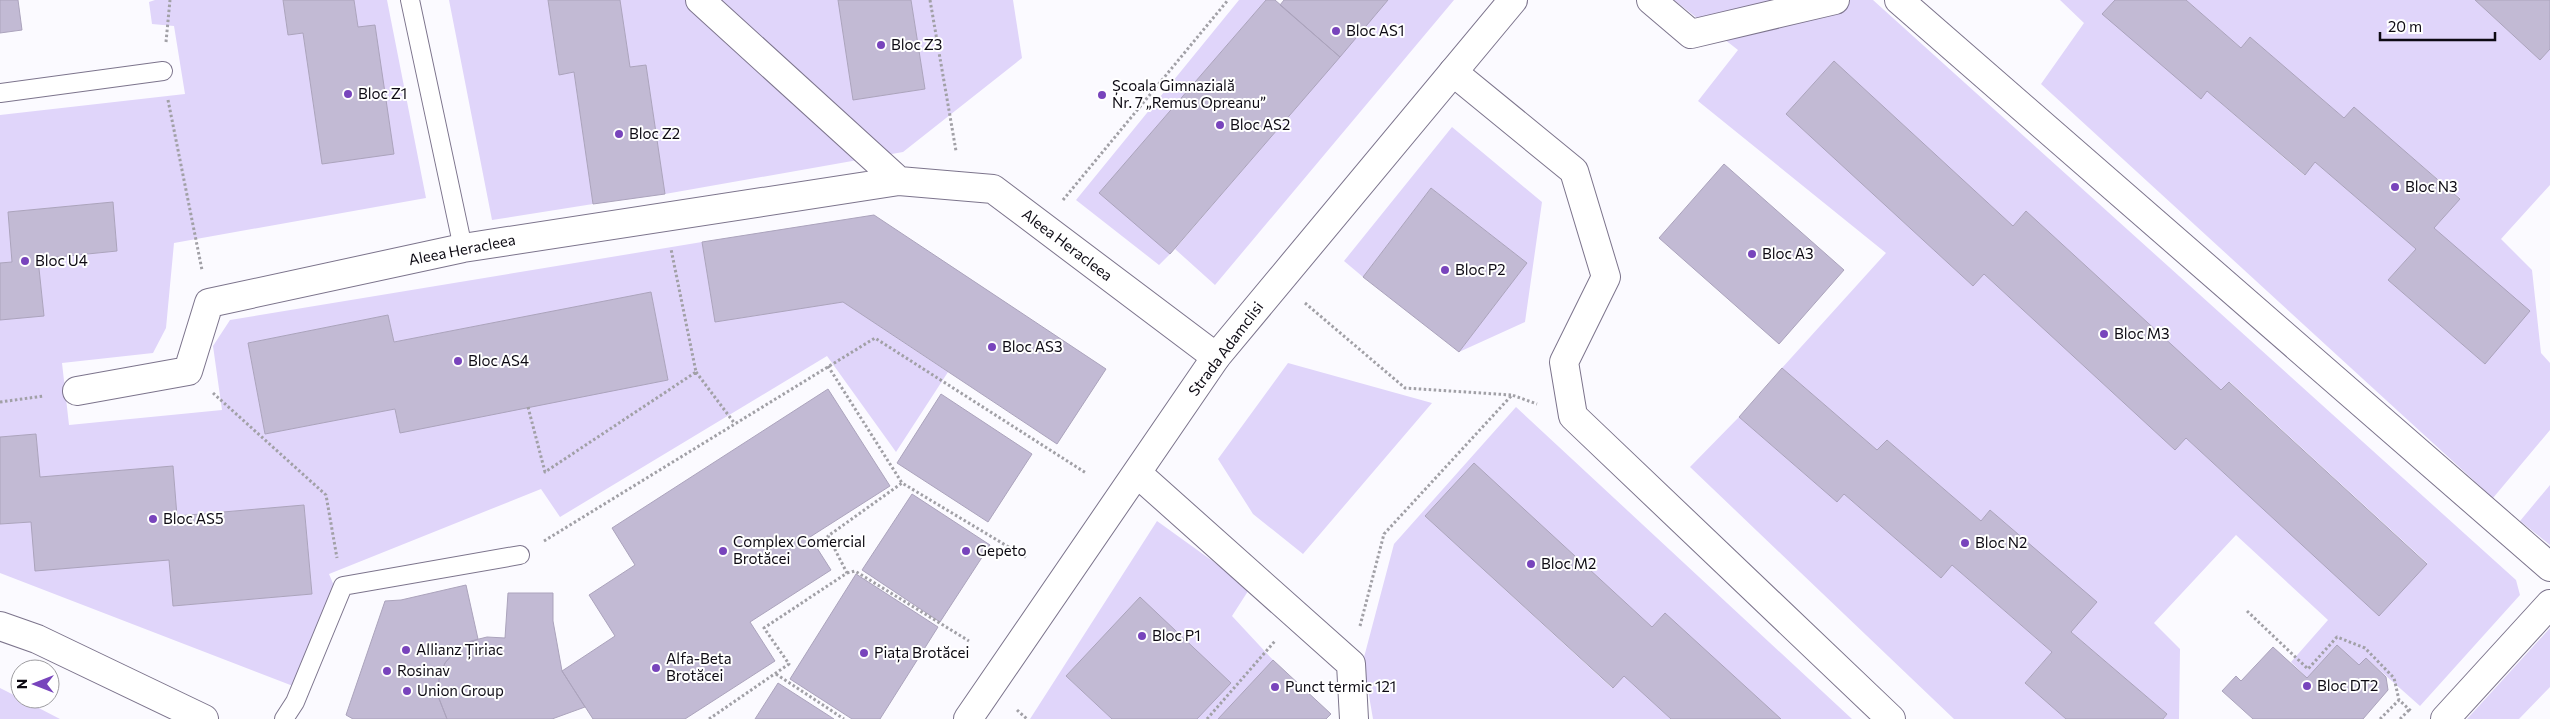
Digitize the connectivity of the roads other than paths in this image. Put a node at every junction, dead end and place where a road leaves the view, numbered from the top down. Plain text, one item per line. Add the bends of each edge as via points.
1 (410, 0) edge
2 (700, 0) edge
3 (1513, 0) edge
4 (1651, 0) edge
5 (1836, 0) edge
6 (1899, 0) edge
7 (163, 71) road end
8 (1453, 72) junction
9 (0, 93) edge
10 (898, 181) junction
11 (463, 248) junction
12 (1216, 357) junction
13 (77, 391) road end
14 (1138, 474) junction
15 (520, 556) road end
16 (2550, 567) edge
17 (2550, 604) edge
18 (0, 626) edge
19 (204, 719) edge
20 (284, 719) edge
21 (968, 719) edge
22 (1354, 719) edge
23 (1891, 719) edge
24 (2445, 719) edge

1 - 11 lane
2 - 10 street
3 - 8 street, Strada Adamclisi
4 - 5 street via 1691,34
6 - 16 street
7 - 9 lane
8 - 12 street, Strada Adamclisi
8 - 23 street via 1574,171 1606,278 1564,362 1573,416
10 - 11 street, Aleea Heracleea
10 - 12 street, Aleea Heracleea via 993,189
11 - 13 street, Aleea Heracleea via 209,303 188,371
12 - 14 street, Strada Adamclisi
14 - 21 street, Strada Adamclisi
14 - 22 street via 1351,664
15 - 20 lane via 343,586 295,702
17 - 24 street
18 - 19 street via 37,639

